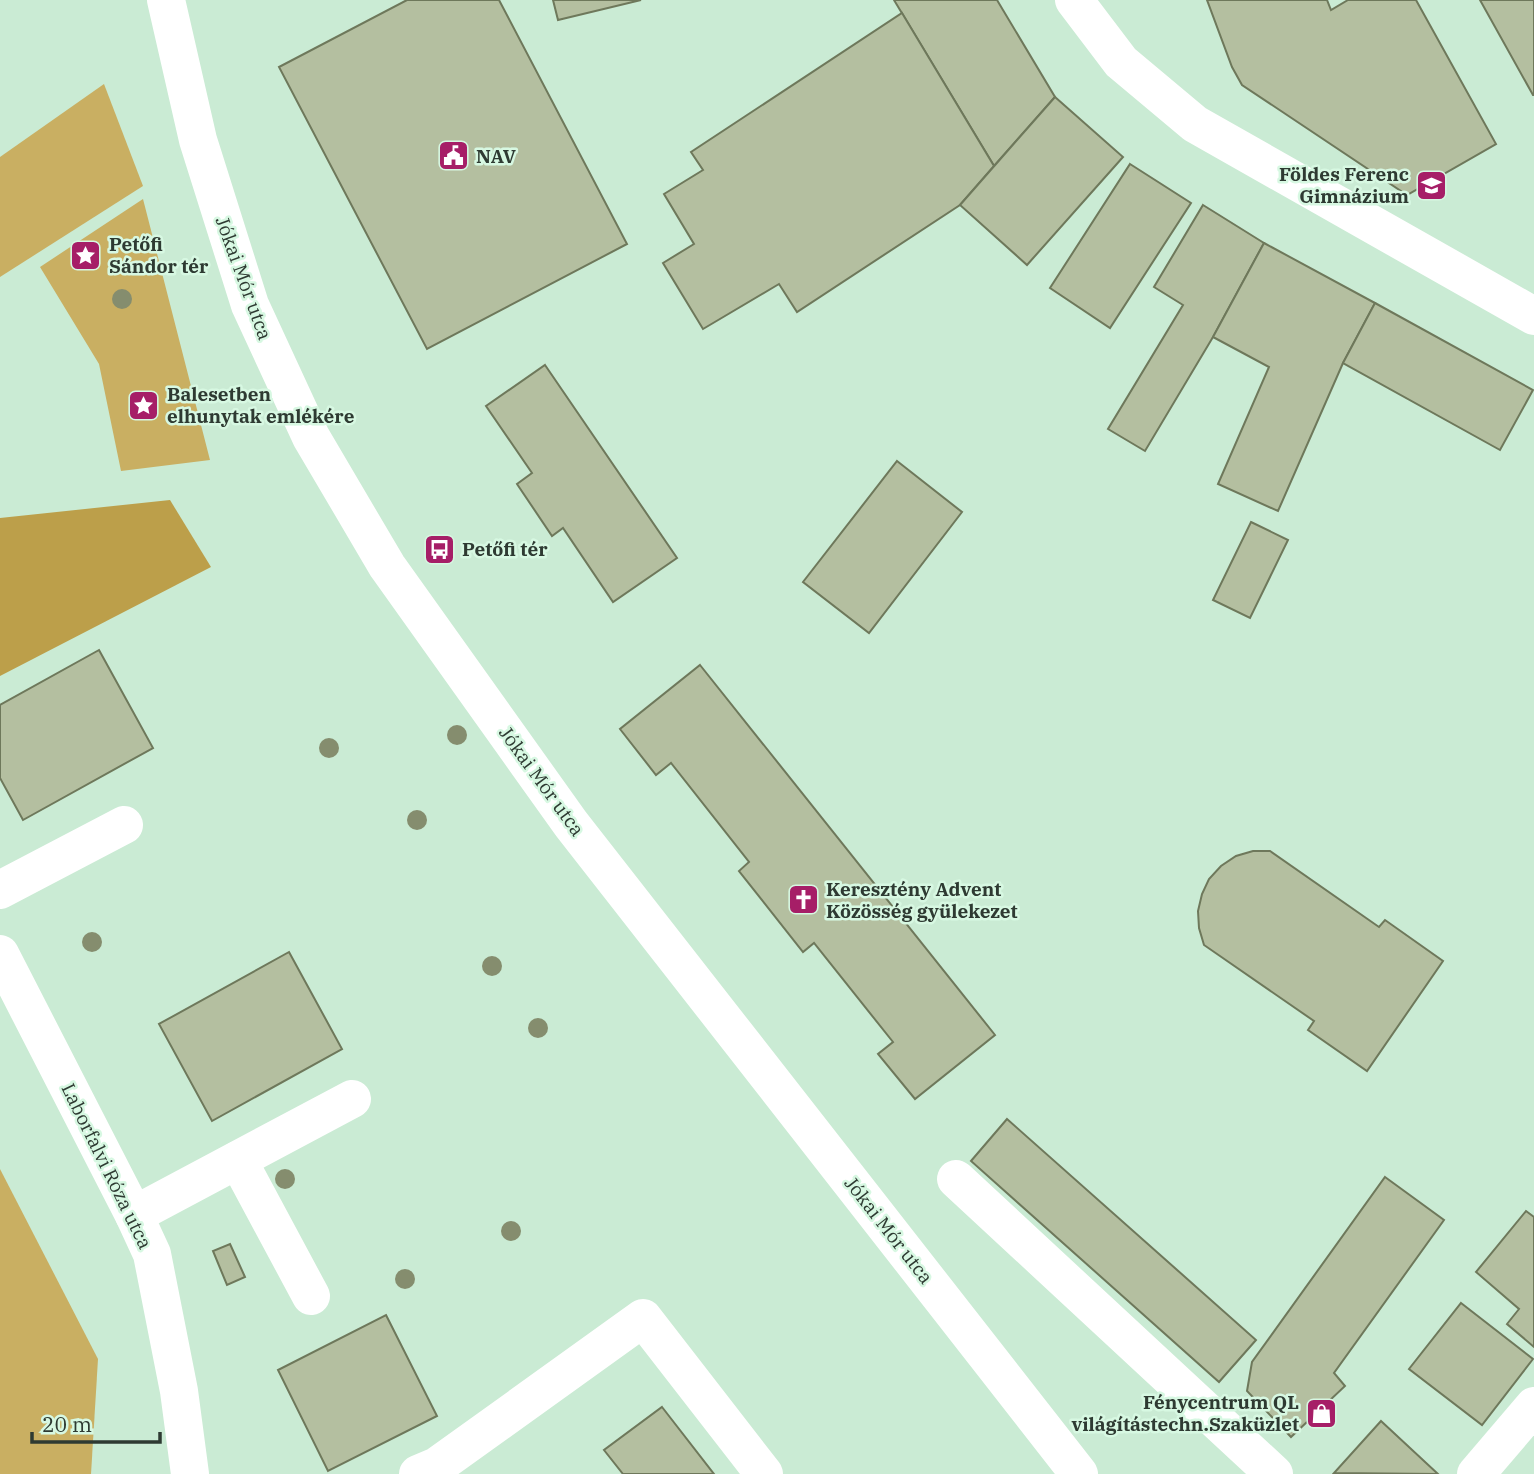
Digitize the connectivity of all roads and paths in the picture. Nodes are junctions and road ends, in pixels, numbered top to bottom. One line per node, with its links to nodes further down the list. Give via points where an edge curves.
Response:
1 (166, 0): 16 (street, Jókai Mór utca, via 198,140 250,305 311,438 387,566 571,824)
2 (1074, 0): 3 (street, via 1121,62 1195,124)
3 (1534, 316)
4 (124, 825): 5 (street)
5 (0, 890)
6 (0, 954): 10 (street, Laborfalvi Róza utca)
7 (352, 1098): 8 (street)
8 (238, 1160): 10 (street); 11 (street)
9 (956, 1179): 17 (street)
10 (134, 1215): 13 (street, Laborfalvi Róza utca, via 152,1254 180,1391)
11 (311, 1296)
12 (1534, 1406): 18 (street)
13 (190, 1474)
14 (418, 1474): 15 (street, via 437,1466 643,1318)
15 (764, 1474)
16 (1079, 1474)
17 (1274, 1474)
18 (1476, 1474)

